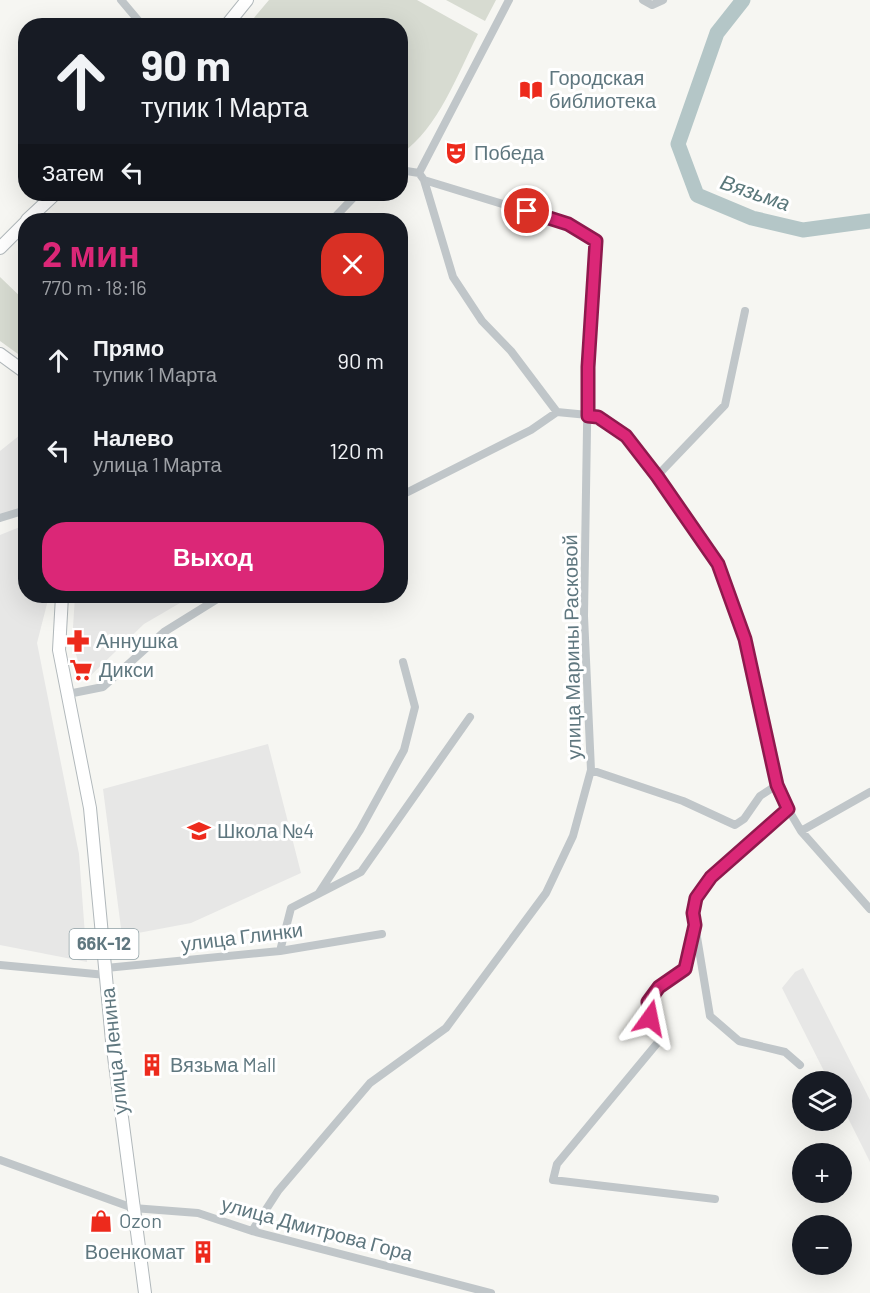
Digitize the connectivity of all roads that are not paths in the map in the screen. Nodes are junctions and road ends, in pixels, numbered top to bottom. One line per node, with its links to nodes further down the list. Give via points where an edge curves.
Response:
1 (121, 0): 6 (street)
2 (247, 0): 7 (main road)
3 (509, 0): 9 (street)
4 (643, 0): 5 (street, via 652,5)
5 (663, 0)
6 (136, 18)
7 (232, 18)
8 (408, 173): 9 (street)
9 (422, 177): 19 (street, via 453,277 482,321 511,351); 20 (street, улица Марины Расковой, via 568,224 596,241)
10 (47, 201): 12 (main road)
11 (350, 201): 13 (street)
12 (35, 213)
13 (339, 213)
14 (18, 229): 15 (main road)
15 (0, 248)
16 (745, 311): 21 (street, via 725,405)
17 (0, 354): 18 (main road)
18 (18, 367)
19 (557, 412): 20 (street); 22 (street)
20 (588, 416): 21 (street, via 598,417 626,436); 30 (street, улица Марины Расковой, via 584,616)
21 (657, 476): 31 (street, via 718,564 745,639)
22 (408, 492)
23 (18, 512): 24 (street)
24 (0, 518)
25 (62, 603): 28 (main road, улица Ленина / 66К-12, via 59,650)
26 (211, 603): 28 (street, via 164,632 103,687)
27 (403, 662): 35 (street, via 415,707 404,750 360,830)
28 (68, 694): 41 (main road, улица Ленина / 66К-12, via 90,808)
29 (470, 717): 35 (street, via 361,872)
30 (591, 770): 31 (street, via 683,801 735,825 760,796); 46 (street, улица Марины Расковой, via 573,836 539,902 446,1028 370,1083 278,1191)
31 (777, 785): 33 (street)
32 (870, 792): 34 (street)
33 (788, 809): 34 (street); 37 (street, via 711,877 696,898)
34 (801, 831): 36 (street)
35 (318, 894): 39 (street, via 291,908)
36 (870, 909)
37 (695, 925): 42 (street, via 710,1016 739,1041 785,1052); 44 (street, via 685,969 659,987 648,1002 650,1018 664,1035 557,1164 553,1180)
38 (382, 934): 39 (street, улица Глинки)
39 (280, 951): 41 (street, улица Глинки)
40 (0, 965): 41 (street, улица Глинки)
41 (106, 972): 45 (main road, улица Ленина / 66К-12)
42 (800, 1065)
43 (0, 1160): 45 (street, улица Дмитрова Гора)
44 (715, 1199)
45 (133, 1208): 46 (street, улица Дмитрова Гора, via 198,1213); 47 (main road, улица Ленина / 66К-12)
46 (252, 1231): 48 (street, улица Дмитрова Гора)
47 (145, 1293)
48 (491, 1293)

